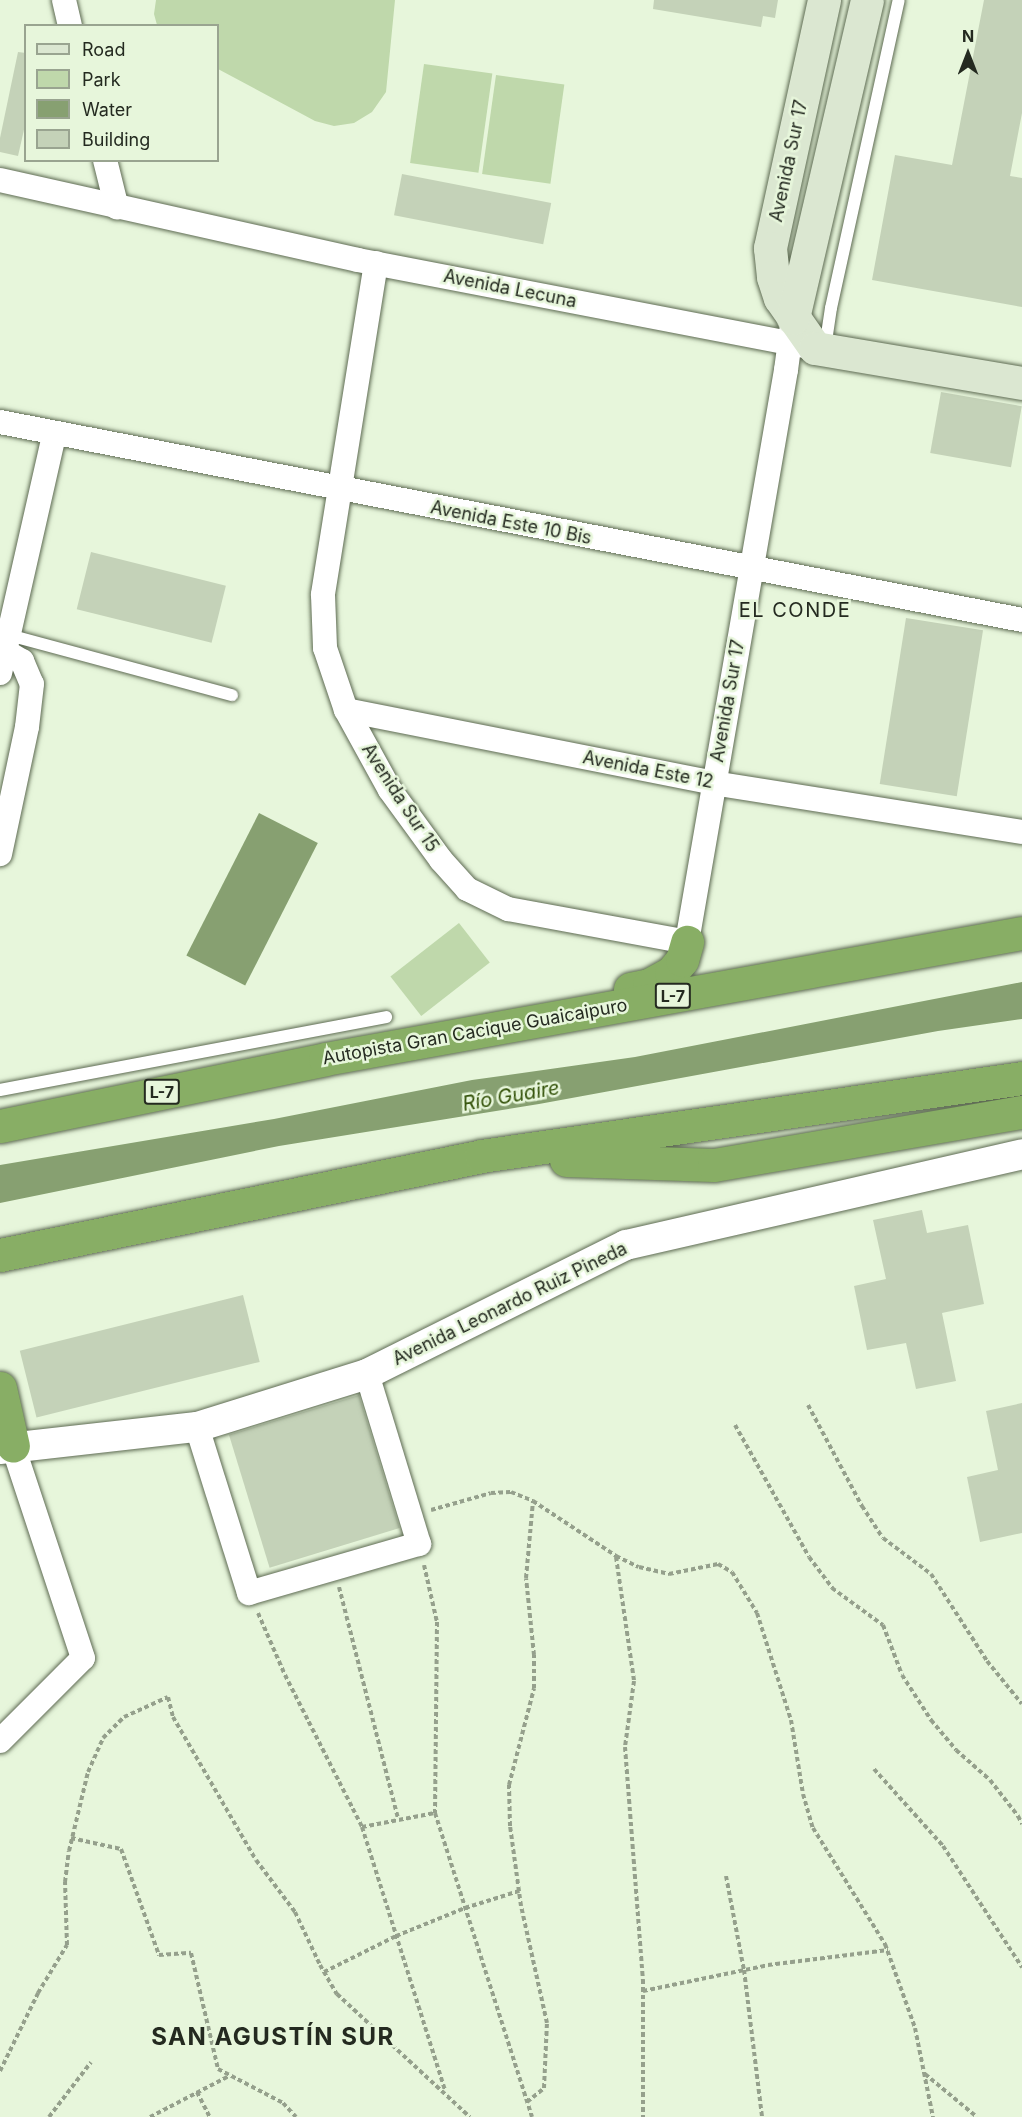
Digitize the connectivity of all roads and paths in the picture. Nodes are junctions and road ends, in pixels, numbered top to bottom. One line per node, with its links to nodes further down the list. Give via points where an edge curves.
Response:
1 (64, 0): 5 (street)
2 (824, 0): 9 (main road, Avenida Sur 17)
3 (867, 0): 11 (main road, Avenida Sur 17)
4 (899, 0): 12 (lane, via 831,308)
5 (70, 24)
6 (106, 162): 8 (street)
7 (0, 180): 8 (street, Avenida Lecuna)
8 (117, 208): 10 (street, Avenida Lecuna)
9 (770, 248): 11 (main road); 12 (main road, Avenida Sur 17, via 780,298)
10 (376, 263): 12 (street, Avenida Lecuna); 16 (street, Avenida Sur 15)
11 (801, 280): 12 (main road, Avenida Sur 17)
12 (806, 340): 13 (main road, Avenida Lecuna); 17 (street, Avenida Sur 17)
13 (1022, 383)
14 (0, 422): 15 (street, Avenida Este 10 Bis)
15 (54, 435): 16 (street, Avenida Este 10 Bis); 19 (street)
16 (340, 490): 17 (street, Avenida Este 10 Bis); 22 (street, Avenida Sur 15, via 323,595 325,648)
17 (751, 569): 18 (street, Avenida Este 10 Bis); 23 (street, Avenida Sur 17)
18 (1022, 620)
19 (5, 644): 20 (street); 21 (lane); 25 (street, via 22,661 32,684 27,727)
20 (0, 673)
21 (232, 695)
22 (346, 710): 23 (street, Avenida Este 12); 27 (street, Avenida Sur 15, via 390,790 467,889 508,909)
23 (713, 783): 24 (street, Avenida Este 12); 27 (street, Avenida Sur 17)
24 (1022, 832)
25 (0, 854)
26 (1022, 933): 29 (highway, Autopista Gran Cacique Guaicaipuro / L-7)
27 (687, 942): 29 (highway, via 682,960 671,973 649,985)
28 (386, 1017): 31 (lane)
29 (325, 1059): 33 (highway, Autopista Gran Cacique Guaicaipuro / L-7)
30 (1022, 1077): 35 (highway)
31 (0, 1090)
32 (1022, 1112): 35 (highway, via 714,1165)
33 (0, 1126)
34 (1022, 1154): 37 (street, Avenida Leonardo Ruiz Pineda, via 626,1245)
35 (481, 1156): 36 (highway)
36 (0, 1255)
37 (367, 1374): 41 (street, Avenida Leonardo Ruiz Pineda); 44 (street)
38 (0, 1388): 42 (highway)
39 (808, 1405): 49 (path, via 883,1538 931,1574 987,1661)
40 (735, 1425): 54 (path, via 809,1557 832,1588 883,1625 902,1675 931,1720 956,1750 990,1780)
41 (196, 1427): 42 (street, Avenida Leonardo Ruiz Pineda); 48 (street)
42 (7, 1448): 50 (street, via 83,1658)
43 (533, 1501): 44 (path, via 511,1492 490,1493); 46 (path); 58 (path, via 526,1578 534,1688 509,1785)
44 (410, 1516): 45 (street)
45 (419, 1544): 47 (street); 52 (path, via 437,1623)
46 (616, 1556): 61 (path, via 639,1567 669,1574 718,1564 732,1572 757,1613 792,1720 803,1794 813,1828); 65 (path, via 634,1681 625,1748)
47 (334, 1568): 48 (street); 53 (path)
48 (249, 1593): 55 (path)
49 (1022, 1704)
50 (0, 1741)
51 (874, 1769): 62 (path, via 944,1846)
52 (435, 1813): 53 (path); 59 (path)
53 (398, 1819): 55 (path)
54 (1022, 1824)
55 (362, 1827): 60 (path)
56 (71, 1838): 64 (path, via 88,1772 103,1738 124,1717 168,1697 173,1717 256,1860 295,1912); 67 (path, via 65,1882 67,1945 38,1993); 69 (path, via 121,1849 159,1955 191,1953 218,2069)
57 (726, 1876): 63 (path)
58 (519, 1891): 59 (path); 72 (path, via 547,2023 544,2088)
59 (465, 1908): 60 (path); 72 (path)
60 (396, 1936): 64 (path); 71 (path)
61 (888, 1950): 63 (path); 68 (path, via 915,2028)
62 (1022, 1967)
63 (744, 1970): 65 (path); 80 (path)
64 (324, 1972): 71 (path, via 338,1994)
65 (643, 1992): 79 (path)
66 (91, 2062): 73 (path)
67 (0, 2071)
68 (924, 2074): 81 (path); 82 (path)
69 (230, 2075): 70 (path); 76 (path, via 283,2103)
70 (197, 2092): 74 (path); 75 (path)
71 (446, 2093): 77 (path)
72 (527, 2102): 78 (path)
73 (48, 2117)
74 (150, 2117)
75 (210, 2117)
76 (296, 2117)
77 (470, 2117)
78 (532, 2117)
79 (643, 2117)
80 (762, 2117)
81 (933, 2117)
82 (977, 2117)

